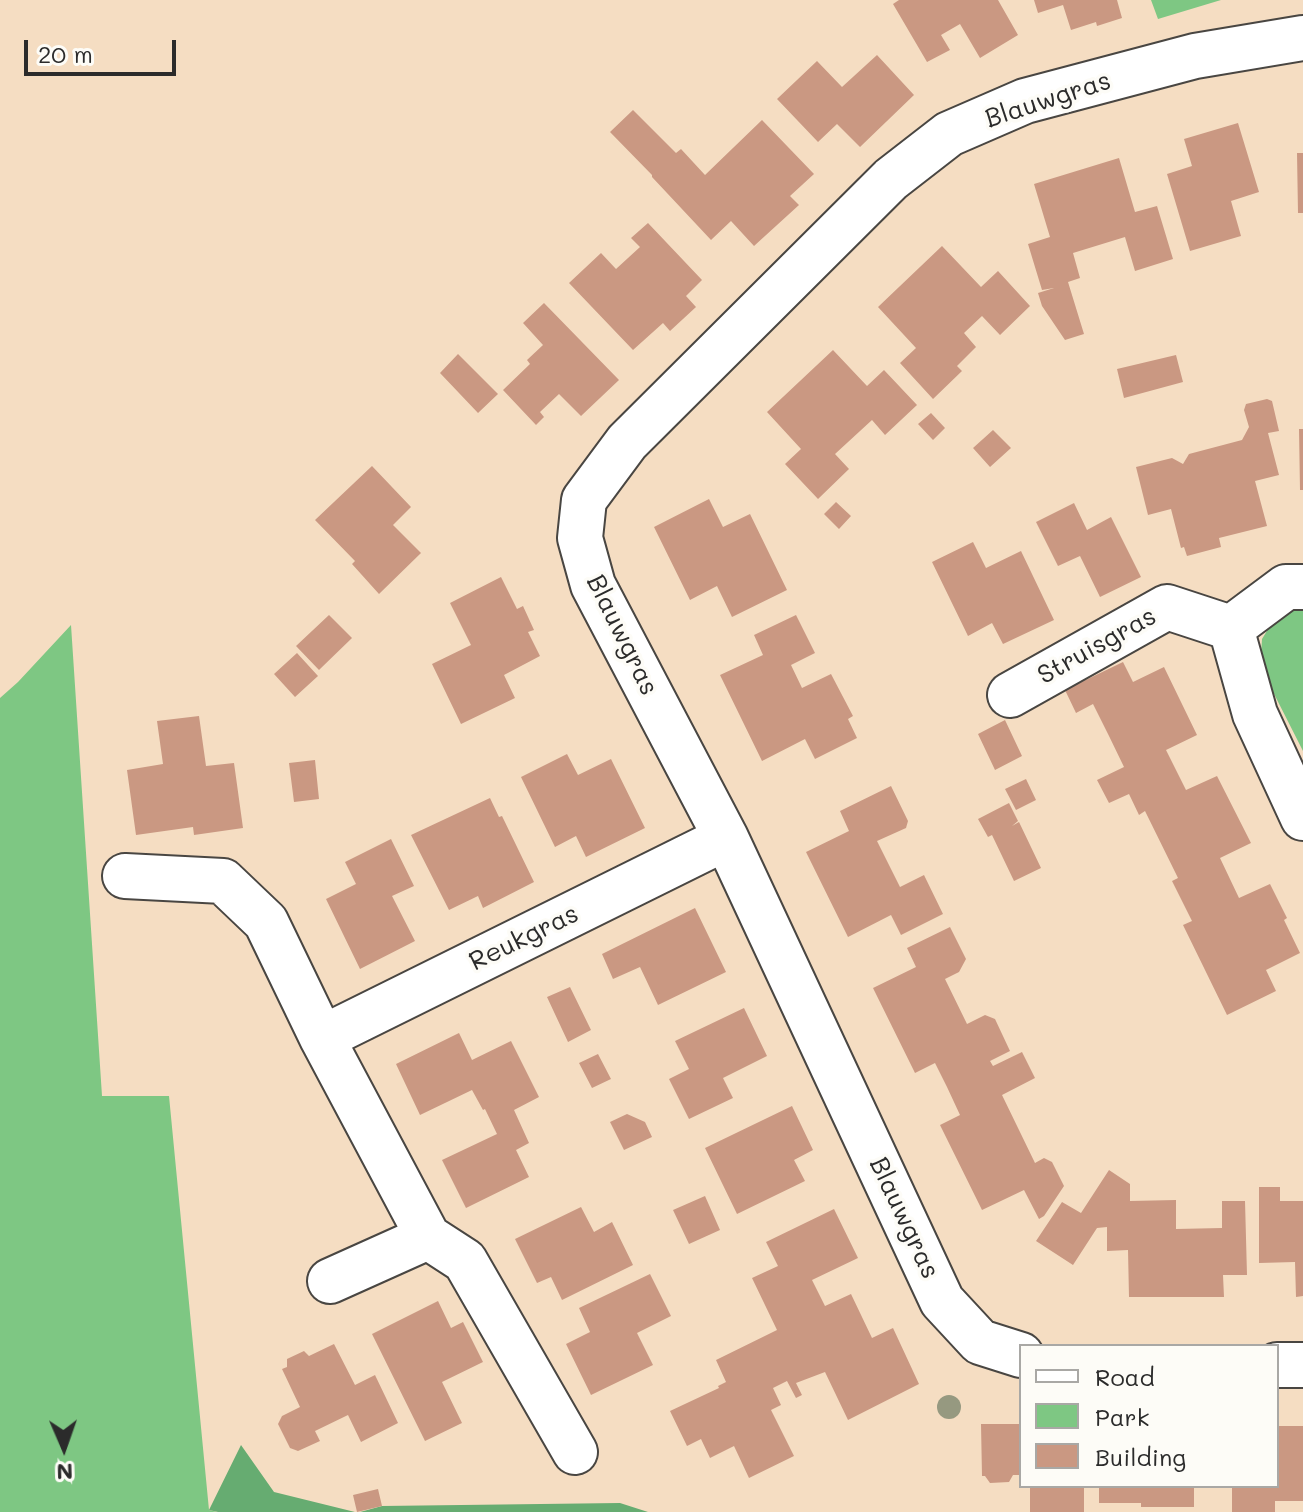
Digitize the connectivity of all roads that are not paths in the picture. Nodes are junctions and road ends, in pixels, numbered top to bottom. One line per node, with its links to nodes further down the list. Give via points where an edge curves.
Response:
1 (1303, 38): 6 (street, Blauwgras, via 1195,56 1025,101 949,134 891,179 627,442 584,500 580,538 593,585)
2 (1303, 587): 3 (street, via 1286,587)
3 (1231, 628): 4 (street, Struisgras, via 1167,607); 5 (street, via 1255,714)
4 (1010, 695)
5 (1303, 818)
6 (726, 838): 8 (street, Reukgras); 11 (street, Blauwgras, via 942,1301 980,1342)
7 (125, 876): 8 (street, via 223,881 266,922)
8 (322, 1038): 9 (street)
9 (428, 1237): 10 (street); 14 (street, via 465,1261)
10 (330, 1281)
11 (1019, 1354)
12 (1279, 1365): 13 (street)
13 (1303, 1365)
14 (575, 1452)

